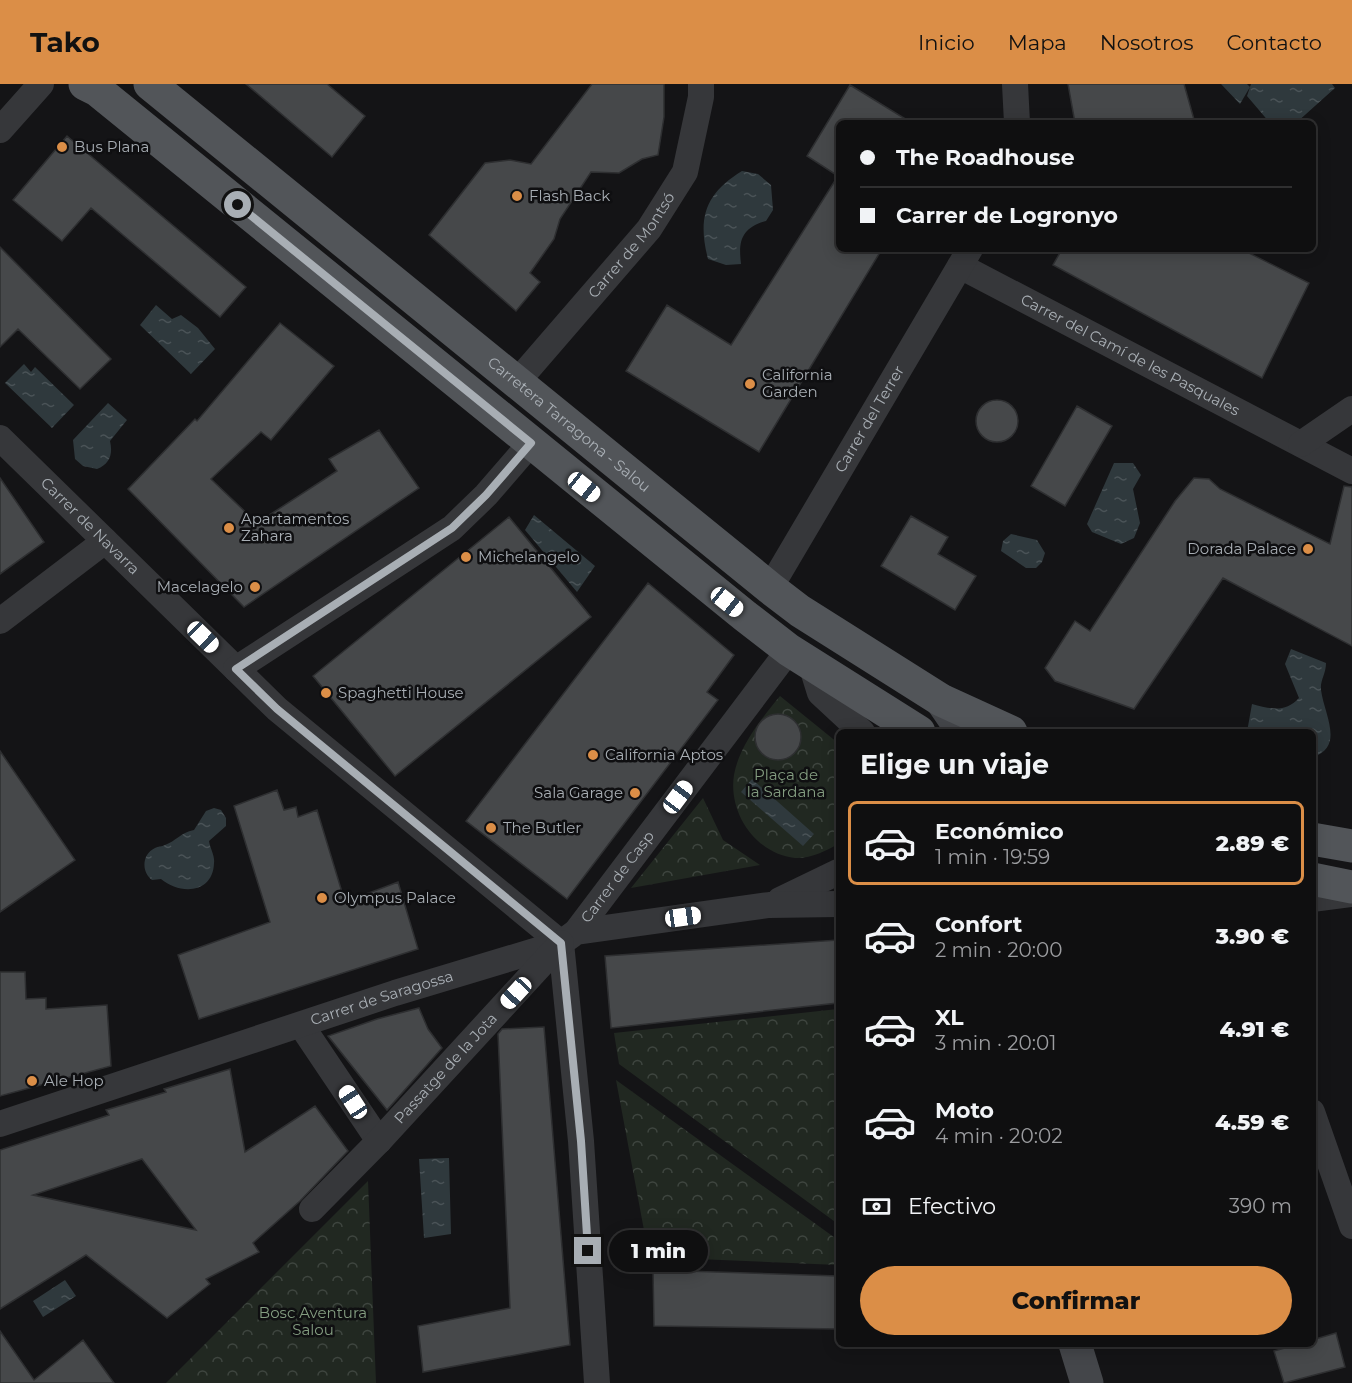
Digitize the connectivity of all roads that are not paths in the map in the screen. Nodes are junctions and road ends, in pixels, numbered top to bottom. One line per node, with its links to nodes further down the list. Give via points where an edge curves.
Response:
1 (41, 84): 7 (street)
2 (85, 84): 12 (main road)
3 (150, 84): 9 (main road, Carretera Tarragona - Salou)
4 (701, 84): 9 (street, Carrer de Montsó, via 685,172 649,229)
5 (1015, 84): 6 (street)
6 (1017, 120)
7 (0, 130)
8 (965, 258): 13 (street, Carrer del Camí de les Pasquales); 16 (street, Carrer del Terrer)
9 (516, 383): 16 (main road, Carretera Tarragona - Salou)
10 (1352, 409): 13 (street)
11 (0, 438): 15 (street, Carrer de Navarra)
12 (531, 443): 18 (main road); 19 (street, via 452,528)
13 (1300, 444): 14 (street, Carrer del Camí de les Pasquales)
14 (1352, 471)
15 (105, 541): 17 (street); 19 (street, Carrer de Navarra)
16 (770, 588): 20 (main road, Carretera Tarragona - Salou)
17 (0, 621)
18 (800, 657): 21 (street, via 820,693); 22 (main road); 34 (street, Carrer de Casp)
19 (236, 669): 34 (street, Carrer de Navarra, via 277,709)
20 (941, 700): 23 (street); 24 (main road, Carretera Tarragona - Salou)
21 (859, 729)
22 (913, 729)
23 (961, 729)
24 (1004, 729)
25 (1316, 840): 26 (main road)
26 (1352, 846)
27 (836, 873): 33 (street, Carrer de Saragossa)
28 (1316, 880): 29 (main road)
29 (1352, 886)
30 (1352, 894): 31 (street)
31 (1316, 898)
32 (836, 904): 33 (street, Carrer de Saragossa)
33 (768, 905): 34 (street, Carrer de Saragossa)
34 (569, 937): 35 (street, Carrer de Saragossa); 38 (street, Passatge de la Jota); 42 (street)
35 (301, 1025): 37 (street, Carrer de Saragossa); 38 (street)
36 (1316, 1123): 40 (street)
37 (0, 1124)
38 (379, 1141): 39 (street, Passatge de la Jota)
39 (312, 1209)
40 (1352, 1226)
41 (1076, 1347): 43 (street)
42 (597, 1383)
43 (1087, 1383)

